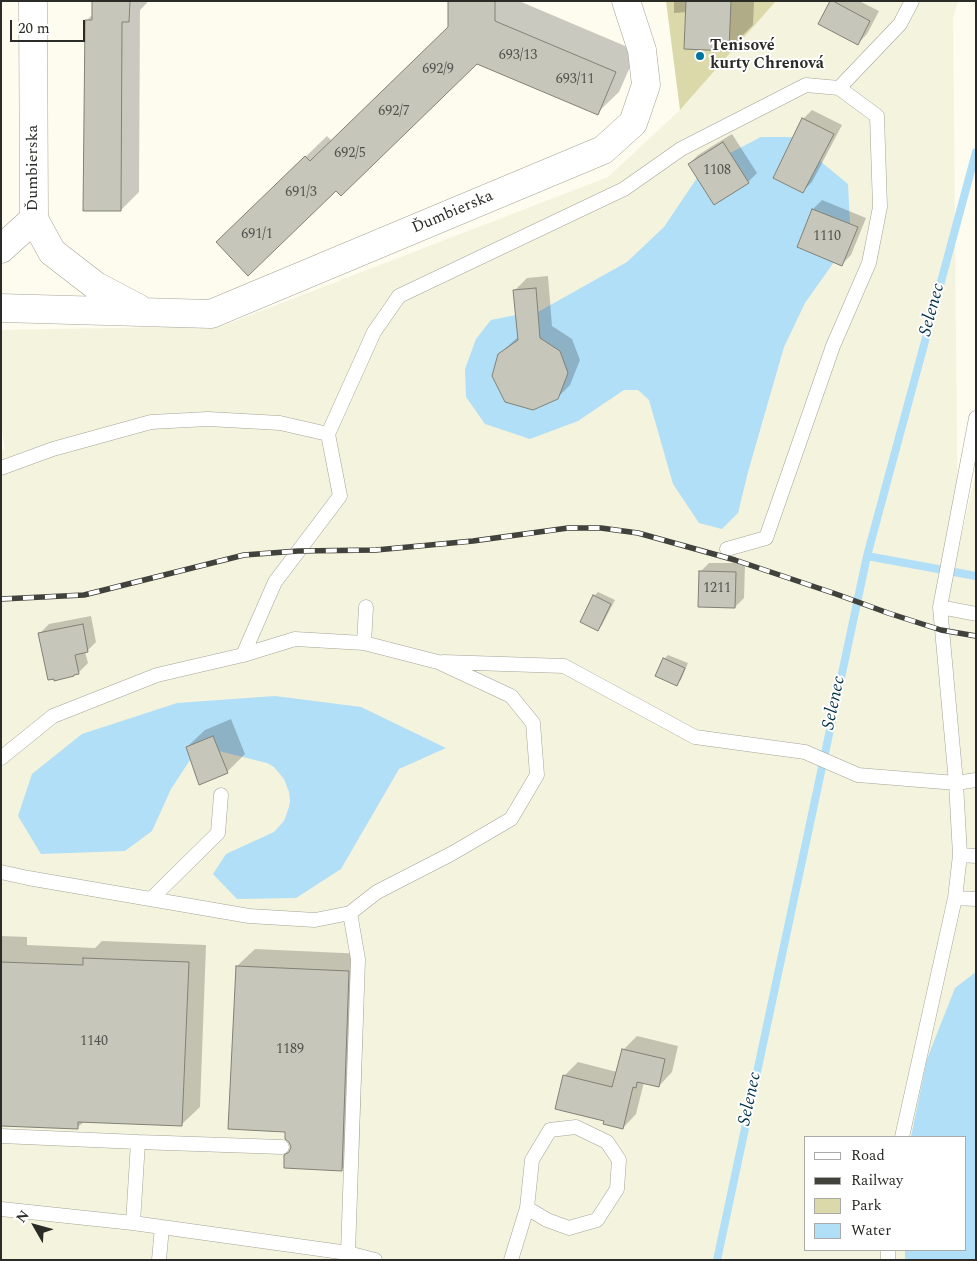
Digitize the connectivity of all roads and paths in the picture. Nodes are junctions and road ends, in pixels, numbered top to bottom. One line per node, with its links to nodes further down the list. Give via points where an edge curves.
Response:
1 (33, 1): 5 (street, Ďumbierska)
2 (626, 1): 8 (street, Ďumbierska, via 642,50 646,85 633,123 603,150 211,314)
3 (912, 1): 4 (lane, via 900,24)
4 (839, 88): 10 (lane, via 806,85 681,149 624,189 399,296 374,332); 12 (lane, via 877,116 880,207 869,263 832,346 766,538)
5 (34, 219): 6 (street); 8 (street, Ďumbierska, via 52,252 96,286)
6 (1, 249)
7 (1, 308): 8 (street, Ďumbierska)
8 (143, 311)
9 (976, 418): 14 (lane)
10 (328, 434): 11 (lane, via 280,422 208,419 151,422); 17 (lane, via 340,496 275,582)
11 (1, 468)
12 (727, 549)
13 (366, 607): 16 (lane)
14 (940, 607): 15 (lane); 21 (lane)
15 (976, 614)
16 (364, 643): 17 (lane, via 295,639); 18 (lane)
17 (242, 655): 19 (lane, via 157,675 53,716)
18 (438, 662): 21 (lane, via 564,666 695,737 805,752 858,775); 29 (lane, via 510,696 534,723 537,775 511,818 451,854 377,892)
19 (1, 758)
20 (976, 780): 21 (lane)
21 (956, 783): 23 (lane)
22 (221, 795): 27 (lane, via 218,833)
23 (960, 855): 24 (lane); 26 (lane)
24 (976, 856)
25 (1, 872): 27 (lane)
26 (955, 898): 28 (lane); 31 (lane)
27 (151, 899): 29 (lane, via 249,916 315,920)
28 (976, 900)
29 (350, 913): 38 (lane, via 358,959)
30 (1, 1136): 32 (lane)
31 (902, 1136)
32 (138, 1142): 33 (lane); 36 (lane)
33 (282, 1146)
34 (527, 1208): 34 (lane, via 532,1160 550,1130 576,1127 607,1142 619,1160 617,1189 598,1220 569,1228); 41 (lane)
35 (1, 1209): 36 (lane)
36 (132, 1223): 37 (lane)
37 (162, 1227): 38 (lane); 39 (lane)
38 (349, 1256): 40 (lane)
39 (159, 1260)
40 (375, 1260)
41 (511, 1260)

